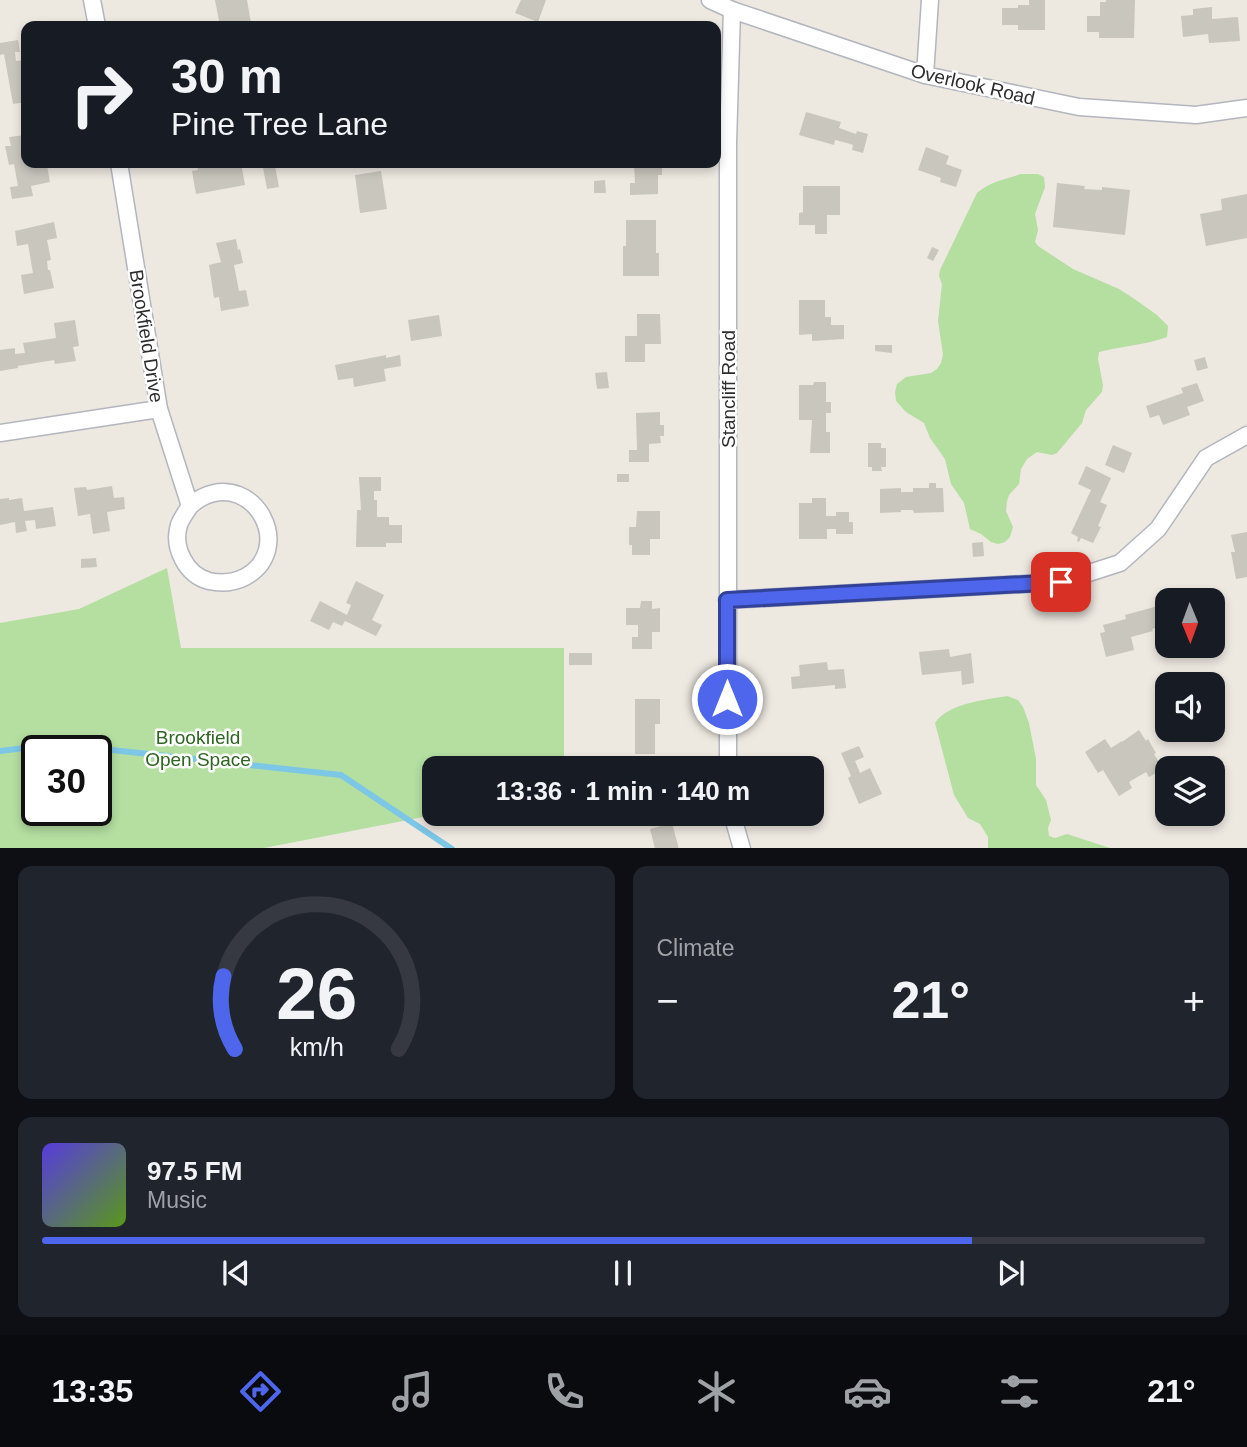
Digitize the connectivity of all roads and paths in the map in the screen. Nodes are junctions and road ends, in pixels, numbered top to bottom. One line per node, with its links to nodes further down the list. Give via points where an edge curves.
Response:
1 (92, 0): 5 (street)
2 (710, 0): 4 (street, Overlook Road)
3 (930, 0): 6 (street)
4 (732, 10): 6 (street, Overlook Road); 13 (street, Stancliff Road)
5 (96, 21)
6 (925, 75): 7 (street, Overlook Road, via 1079,107 1196,115)
7 (1247, 108)
8 (120, 168): 9 (street, Brookfield Drive)
9 (159, 409): 10 (street); 12 (street, Brookfield Drive)
10 (0, 433)
11 (1247, 435): 13 (street, via 1206,458 1158,529 1120,563 1061,582)
12 (190, 506): 12 (street, via 218,492 234,493 259,509 267,523 269,544 254,572 235,582 219,583 204,580 189,569 177,540)
13 (727, 600): 14 (street, Stancliff Road)
14 (728, 756)
15 (735, 826): 16 (street)
16 (742, 848)

